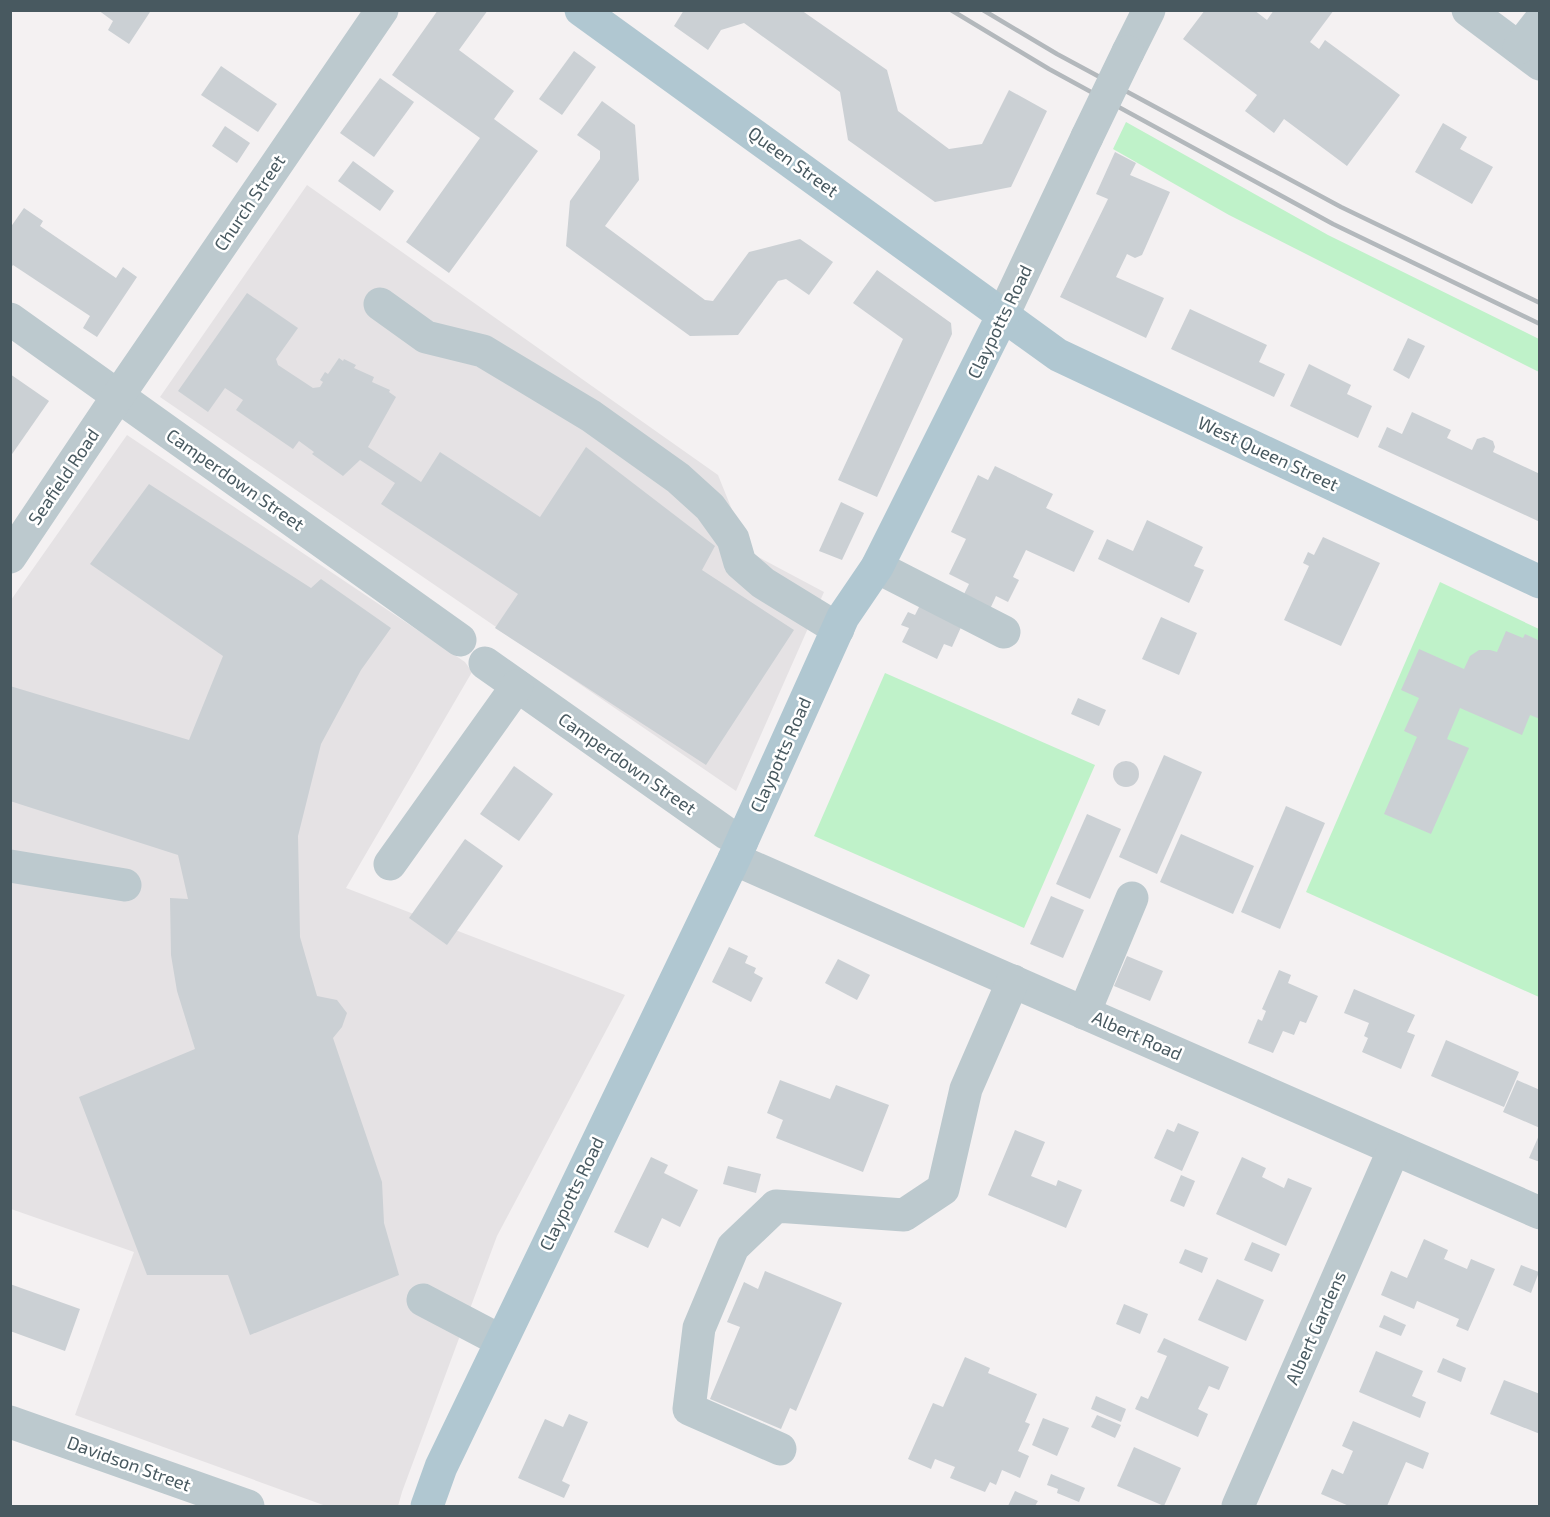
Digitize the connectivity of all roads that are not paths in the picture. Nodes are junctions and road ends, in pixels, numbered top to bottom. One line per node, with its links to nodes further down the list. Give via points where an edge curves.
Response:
1 (382, 10): 10 (street, Church Street)
2 (582, 10): 8 (main road, Queen Street)
3 (1149, 10): 8 (street, Claypotts Road, bridge)
4 (1468, 10): 6 (street)
5 (1539, 21): 6 (street)
6 (1529, 56)
7 (380, 304): 14 (street, via 426,337 483,351 591,416 659,464 710,507 733,539 740,563 763,583)
8 (1003, 315): 12 (main road, Claypotts Road); 13 (main road, West Queen Street, via 1058,355)
9 (10, 319): 10 (street, Camperdown Street)
10 (117, 396): 11 (street, Seafield Road); 16 (street, Camperdown Street)
11 (10, 557)
12 (877, 567): 14 (main road, Claypotts Road); 15 (street)
13 (1539, 582)
14 (838, 629): 19 (main road, Claypotts Road)
15 (1004, 632)
16 (460, 640)
17 (485, 663): 18 (street, Camperdown Street)
18 (517, 686): 19 (street, Camperdown Street, via 716,826); 20 (street)
19 (738, 850): 24 (street, Albert Road); 29 (main road, Claypotts Road)
20 (390, 864)
21 (10, 866): 22 (street)
22 (125, 885)
23 (1132, 898): 25 (street)
24 (1012, 981): 25 (street, Albert Road); 31 (street, via 966,1089 943,1189 904,1215 776,1206 732,1247 699,1328 689,1409)
25 (1084, 1013): 26 (street, Albert Road)
26 (1394, 1149): 27 (street, Albert Road); 34 (street, Albert Gardens)
27 (1539, 1213)
28 (423, 1300): 29 (street)
29 (501, 1341): 33 (main road, Claypotts Road, via 441,1467)
30 (10, 1422): 32 (street, Davidson Street)
31 (780, 1449)
32 (248, 1506)
33 (427, 1506)
34 (1239, 1506)

